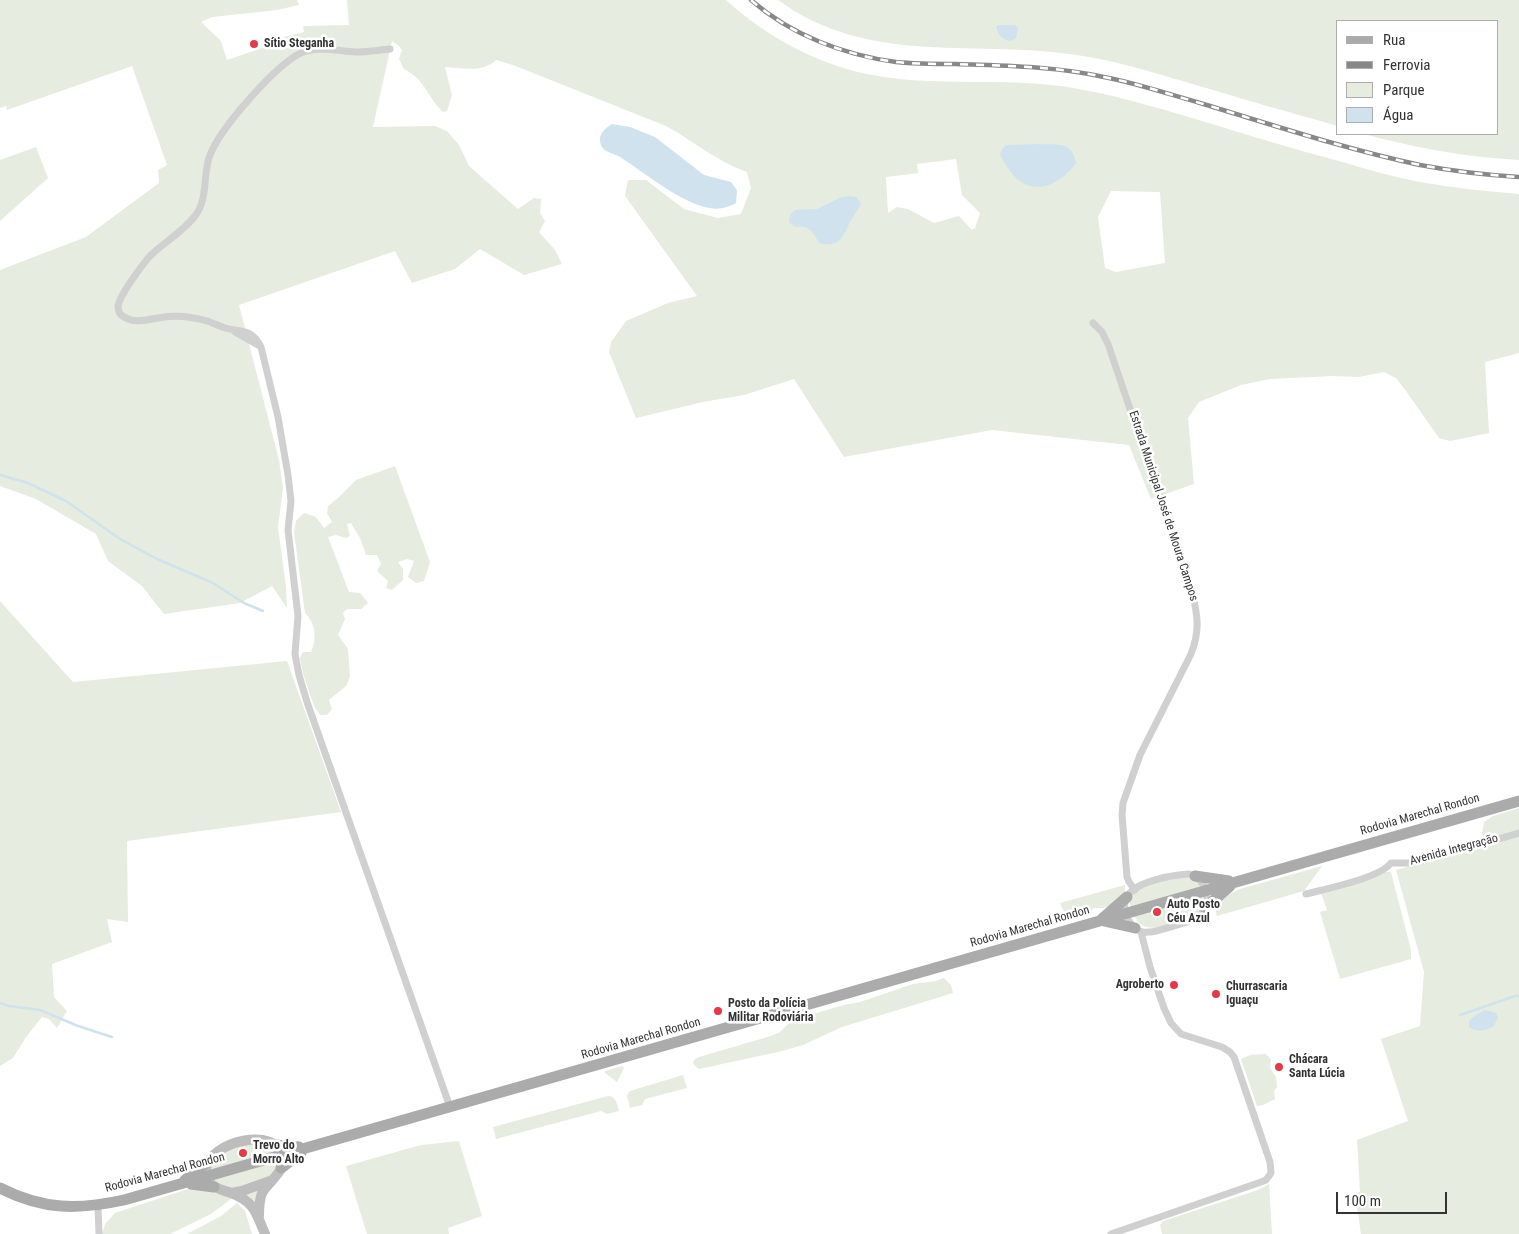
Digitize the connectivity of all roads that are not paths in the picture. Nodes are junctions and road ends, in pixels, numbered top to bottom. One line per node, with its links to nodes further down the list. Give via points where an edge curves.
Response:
1 (390, 49): 14 (street, via 359,52 314,49 285,63 255,92 217,140 208,162 198,211 189,223 149,257 130,283 118,308 120,314 131,321 186,316 244,331 256,338 261,347 278,417 291,501 288,530 297,606 297,666)
2 (1093, 323): 8 (street, Estrada Municipal José de Moura Campos, via 1108,344 1192,592 1198,622 1191,654 1140,755 1123,803 1127,877)
3 (1519, 801): 6 (main road, Rodovia Marechal Rondon)
4 (1519, 833): 9 (street, Avenida Integração, via 1414,863 1391,863 1376,874)
5 (1195, 876): 6 (main road); 7 (street); 8 (street, via 1175,875 1146,883)
6 (1238, 882): 7 (main road, Rodovia Marechal Rondon); 10 (main road)
7 (1206, 891): 10 (street); 11 (main road, Rodovia Marechal Rondon)
8 (1131, 893): 11 (street); 12 (main road)
9 (1306, 894)
10 (1205, 908): 13 (street, via 1192,921 1155,931)
11 (1126, 914): 12 (main road, Rodovia Marechal Rondon); 13 (street)
12 (1100, 921): 13 (main road); 14 (main road, Rodovia Marechal Rondon)
13 (1138, 930): 30 (street, via 1171,1023 1181,1034 1222,1047 1234,1058 1271,1173 1261,1182)
14 (450, 1107): 16 (main road, Rodovia Marechal Rondon)
15 (275, 1145): 16 (main road); 17 (main road); 18 (main road, via 262,1140 244,1141 219,1150)
16 (309, 1147): 17 (main road, Rodovia Marechal Rondon); 19 (main road)
17 (282, 1155): 19 (main road); 20 (main road, Rodovia Marechal Rondon)
18 (207, 1162): 20 (main road); 22 (main road)
19 (281, 1168): 21 (main road)
20 (207, 1177): 22 (main road, Rodovia Marechal Rondon); 23 (main road)
21 (271, 1181): 25 (main road); 27 (main road, via 261,1196)
22 (180, 1184): 23 (main road); 26 (main road, Rodovia Marechal Rondon)
23 (214, 1187): 25 (main road)
24 (0, 1188): 26 (main road, Rodovia Marechal Rondon, via 53,1205)
25 (231, 1193): 27 (main road, via 248,1202)
26 (98, 1205): 28 (street)
27 (259, 1216): 29 (main road)
28 (99, 1234)
29 (266, 1234)
30 (1111, 1234)

